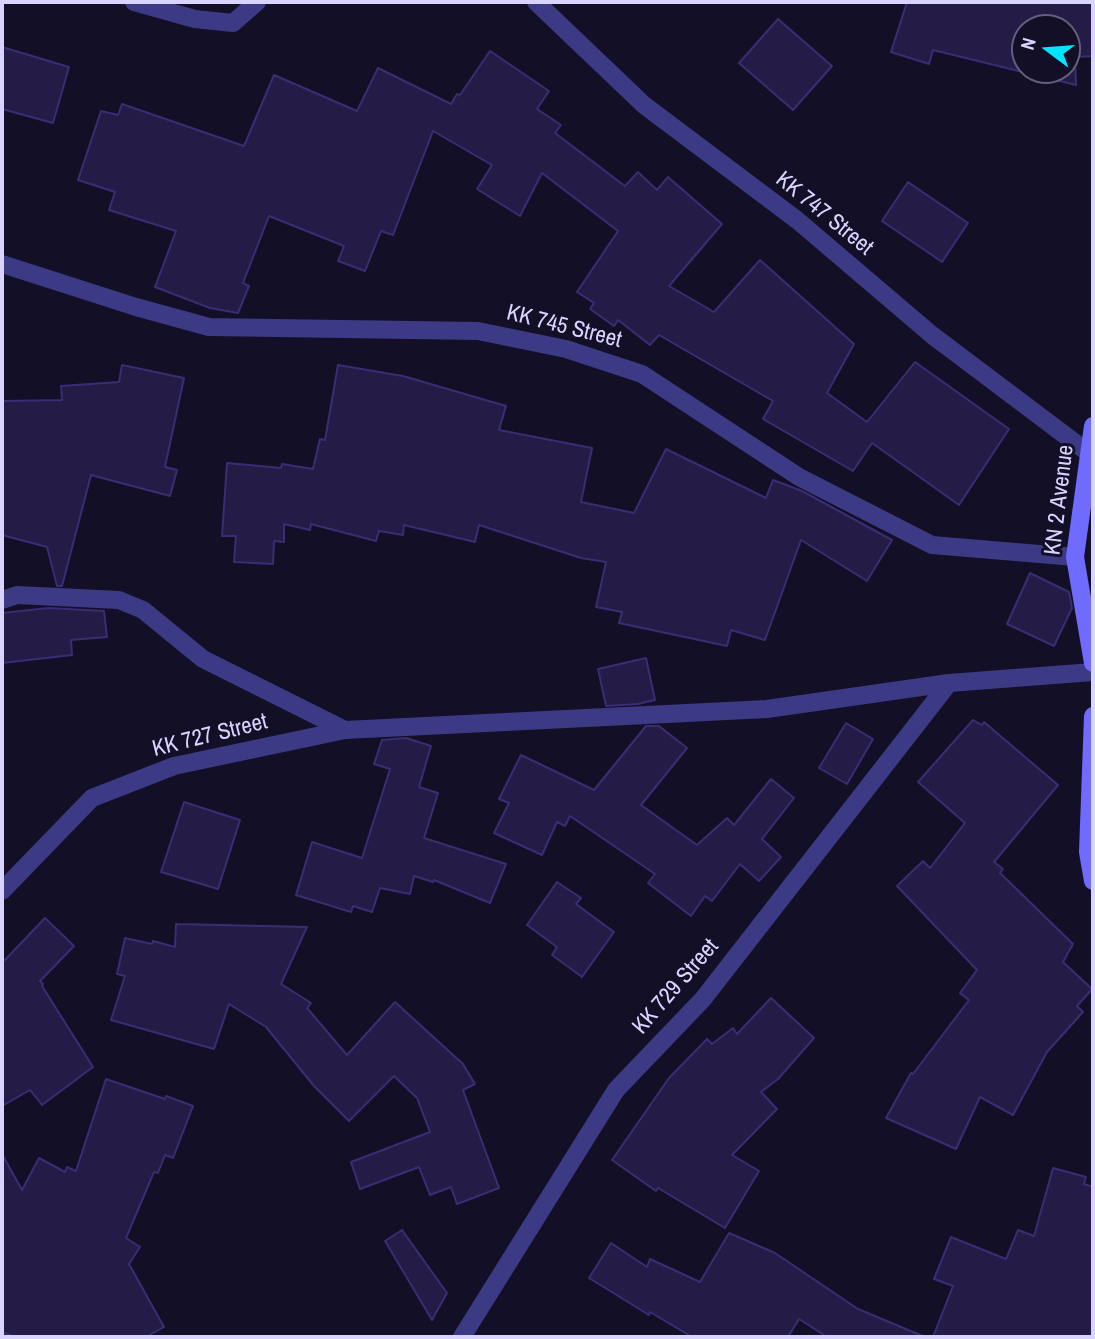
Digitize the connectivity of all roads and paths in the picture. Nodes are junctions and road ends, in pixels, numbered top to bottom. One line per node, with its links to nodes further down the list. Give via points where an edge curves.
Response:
1 (134, 2): 2 (street, via 195,19 233,23)
2 (257, 2)
3 (536, 2): 6 (street, KK 747 Street, via 644,105 797,220 932,335)
4 (2, 264): 7 (street, KK 745 Street, via 209,327 478,331 566,349 642,374 799,477 932,545)
5 (1093, 426): 6 (street, KN 2 Avenue)
6 (1090, 454): 7 (street, KN 2 Avenue)
7 (1074, 557): 9 (street, KN 2 Avenue)
8 (2, 600): 13 (street, via 28,595 119,600 144,610 203,659)
9 (1093, 663)
10 (1093, 672): 11 (street, KK 727 Street)
11 (949, 684): 13 (street, KK 727 Street, via 766,709); 16 (street, KK 729 Street, via 703,999 616,1090)
12 (1093, 716): 14 (street, via 1088,852)
13 (345, 730): 15 (street, KK 727 Street, via 174,766 92,798)
14 (1093, 881)
15 (2, 891)
16 (462, 1337)

